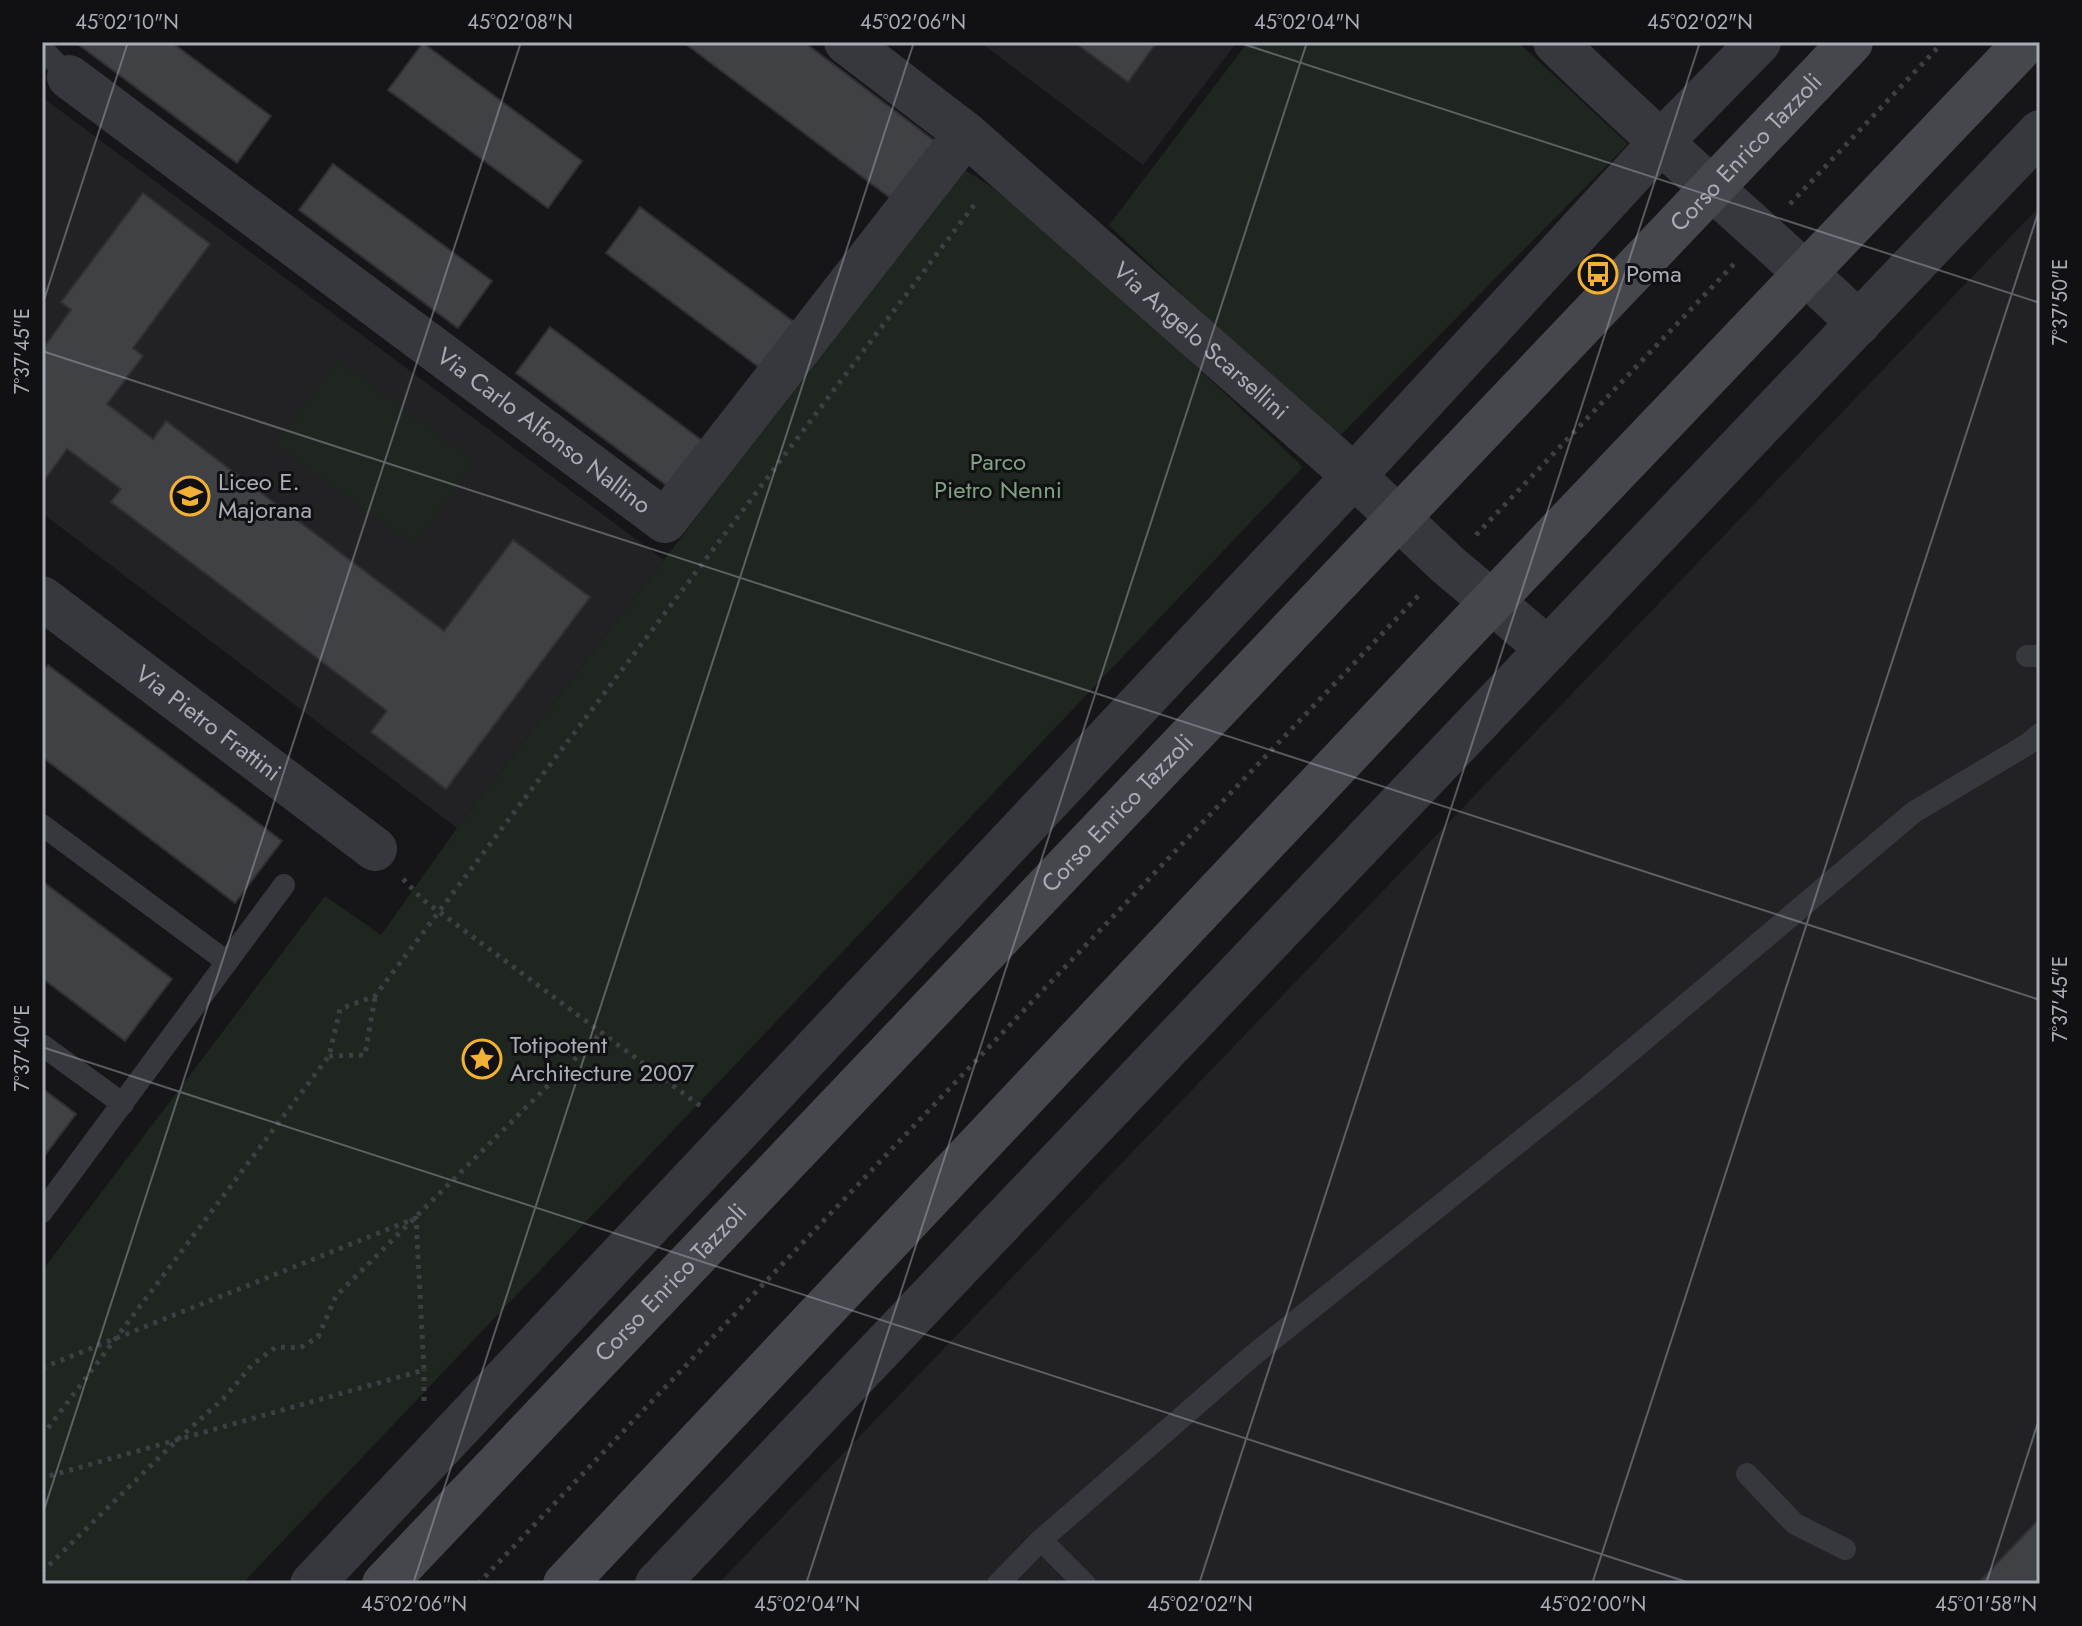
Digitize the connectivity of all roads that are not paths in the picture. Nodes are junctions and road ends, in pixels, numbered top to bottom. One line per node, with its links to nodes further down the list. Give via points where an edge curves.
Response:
1 (846, 42): 8 (street, Via Angelo Scarsellini)
2 (1555, 42): 9 (street)
3 (1759, 42): 9 (street)
4 (1851, 42): 10 (street, Corso Enrico Tazzoli)
5 (2026, 42): 11 (street)
6 (56, 62): 8 (street, Via Carlo Alfonso Nallino, via 665,521)
7 (2040, 132): 12 (street)
8 (966, 134): 13 (street, Via Angelo Scarsellini)
9 (1661, 142): 10 (street); 13 (street)
10 (1713, 187): 11 (street); 14 (street, Corso Enrico Tazzoli)
11 (1806, 274): 12 (street); 16 (street)
12 (1859, 323): 17 (street)
13 (1354, 476): 14 (street, Via Angelo Scarsellini); 29 (street)
14 (1396, 518): 16 (street, Via Angelo Scarsellini); 30 (street, Corso Enrico Tazzoli)
15 (42, 598): 20 (street, Via Pietro Frattini)
16 (1492, 602): 17 (street, Via Angelo Scarsellini); 31 (street)
17 (1548, 649): 32 (street)
18 (2040, 734): 27 (lane, via 1914,812 1594,1082 1251,1357)
19 (42, 825): 22 (lane)
20 (375, 849)
21 (284, 885): 22 (lane)
22 (227, 962): 24 (lane)
23 (42, 1045): 24 (lane)
24 (123, 1104): 25 (lane)
25 (42, 1212)
26 (1747, 1474): 28 (lane, via 1795,1524)
27 (1041, 1540): 33 (lane); 34 (lane)
28 (1845, 1549)
29 (312, 1584)
30 (384, 1584)
31 (565, 1584)
32 (657, 1584)
33 (998, 1584)
34 (1085, 1584)

